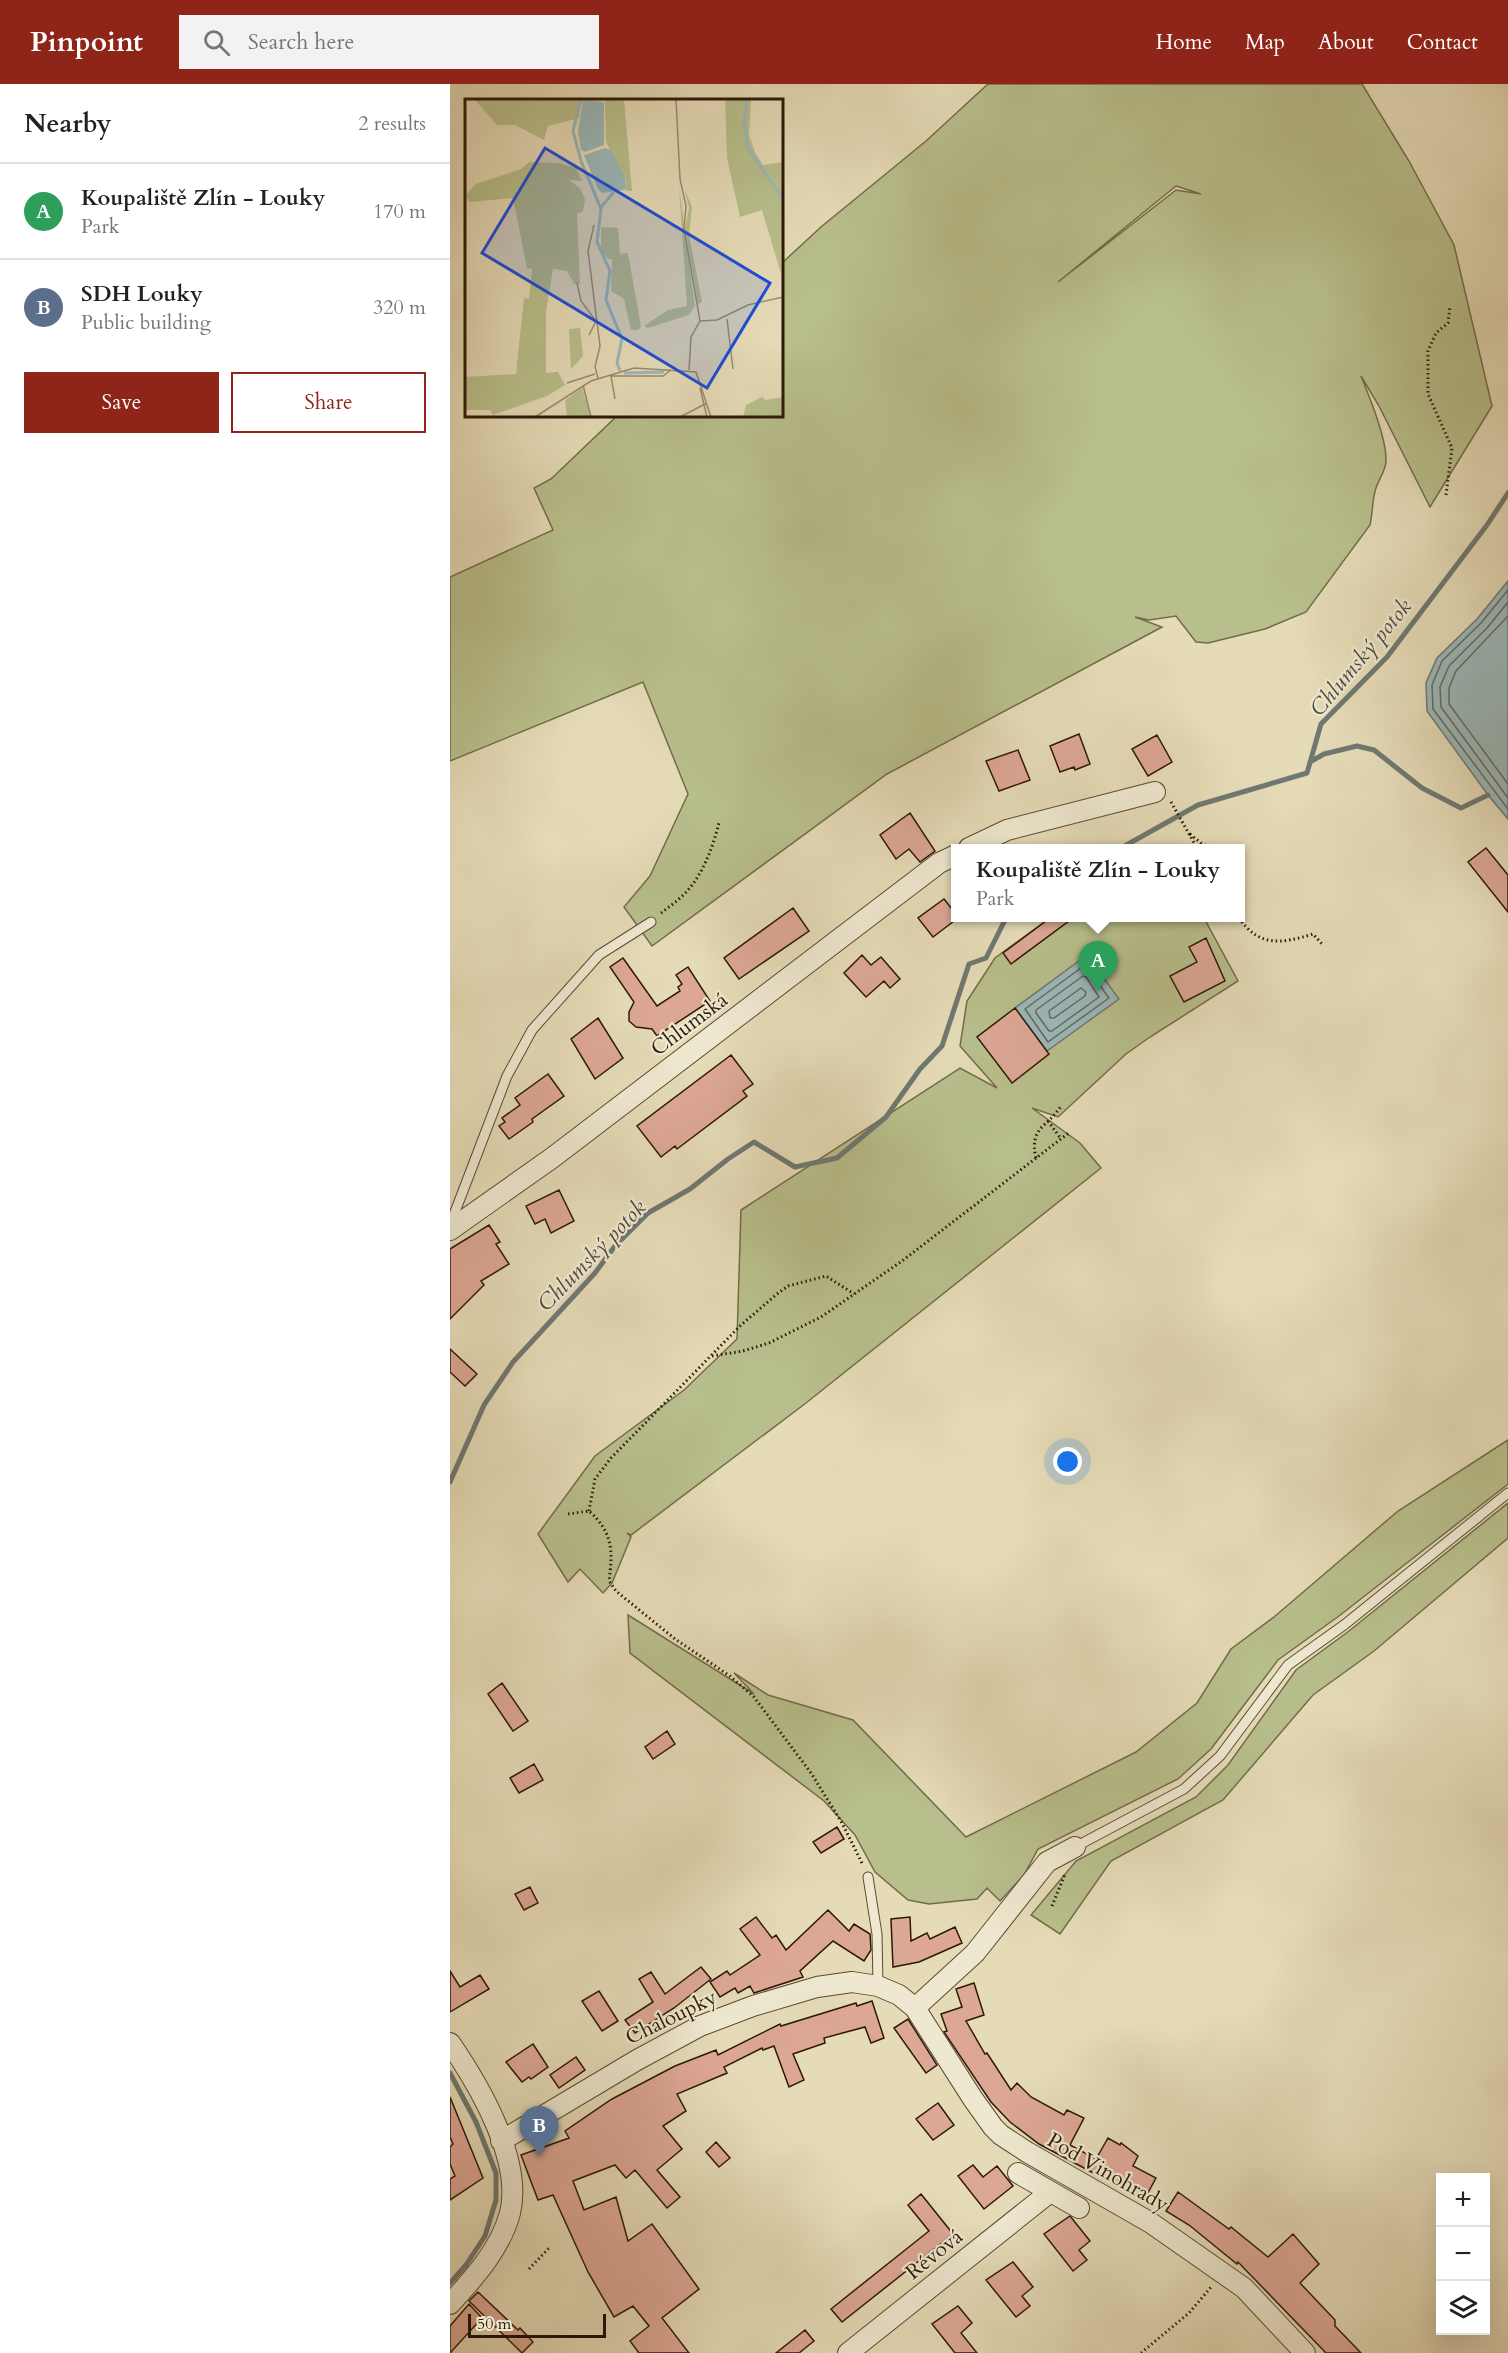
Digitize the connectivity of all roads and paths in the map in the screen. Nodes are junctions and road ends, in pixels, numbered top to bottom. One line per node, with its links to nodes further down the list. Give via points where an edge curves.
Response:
1 (1450, 306): 2 (path, via 1448,322 1436,333 1428,351 1428,394 1452,448)
2 (1446, 495)
3 (1155, 792): 7 (street, via 1007,830)
4 (1175, 810): 6 (path)
5 (719, 823): 11 (path, via 711,852 696,877 682,897)
6 (1189, 832): 8 (path); 9 (path)
7 (979, 844)
8 (1195, 844)
9 (1202, 844)
10 (951, 857): 19 (street, Chlumská, via 552,1158)
11 (651, 922): 19 (lane, via 599,955 532,1030 507,1076)
12 (1242, 922): 13 (path, via 1247,930 1271,943 1313,934)
13 (1322, 944)
14 (1061, 1106): 15 (path)
15 (1048, 1121): 17 (path); 18 (path, via 1037,1131 1033,1145)
16 (1071, 1132): 17 (path)
17 (1061, 1138): 18 (path)
18 (1036, 1158): 20 (path)
19 (450, 1228)
20 (854, 1294): 21 (path, via 821,1317 769,1343); 21 (path, via 826,1276 788,1286 741,1325)
21 (712, 1356): 23 (path, via 611,1458 595,1479)
22 (1508, 1493): 25 (lane, via 1288,1665 1220,1756 1184,1789)
23 (589, 1511): 24 (path); 26 (path, via 603,1524 610,1542 609,1581 675,1639 754,1697 811,1773 842,1823)
24 (568, 1514)
25 (1076, 1847): 27 (path); 29 (street, via 1047,1862 975,1953)
26 (868, 1877): 28 (lane, via 877,1934)
27 (1052, 1906)
28 (878, 1986): 29 (street, Chaloupky); 31 (street, Chaloupky, via 852,1982 817,1987 700,2026)
29 (915, 2008): 37 (street, Pod Vinohrady, via 1001,2135 1151,2223)
30 (450, 2043): 31 (street, via 488,2109)
31 (501, 2141): 38 (street, via 513,2186 510,2214 502,2236)
32 (1018, 2173): 33 (street)
33 (1049, 2193): 34 (street); 39 (street, Révová)
34 (1078, 2208)
35 (549, 2248): 36 (path)
36 (530, 2269)
37 (1223, 2274): 40 (path, via 1189,2313); 41 (street, Pod Vinohrady, via 1244,2288)
38 (450, 2304)
39 (848, 2353)
40 (1141, 2353)
41 (1305, 2353)

